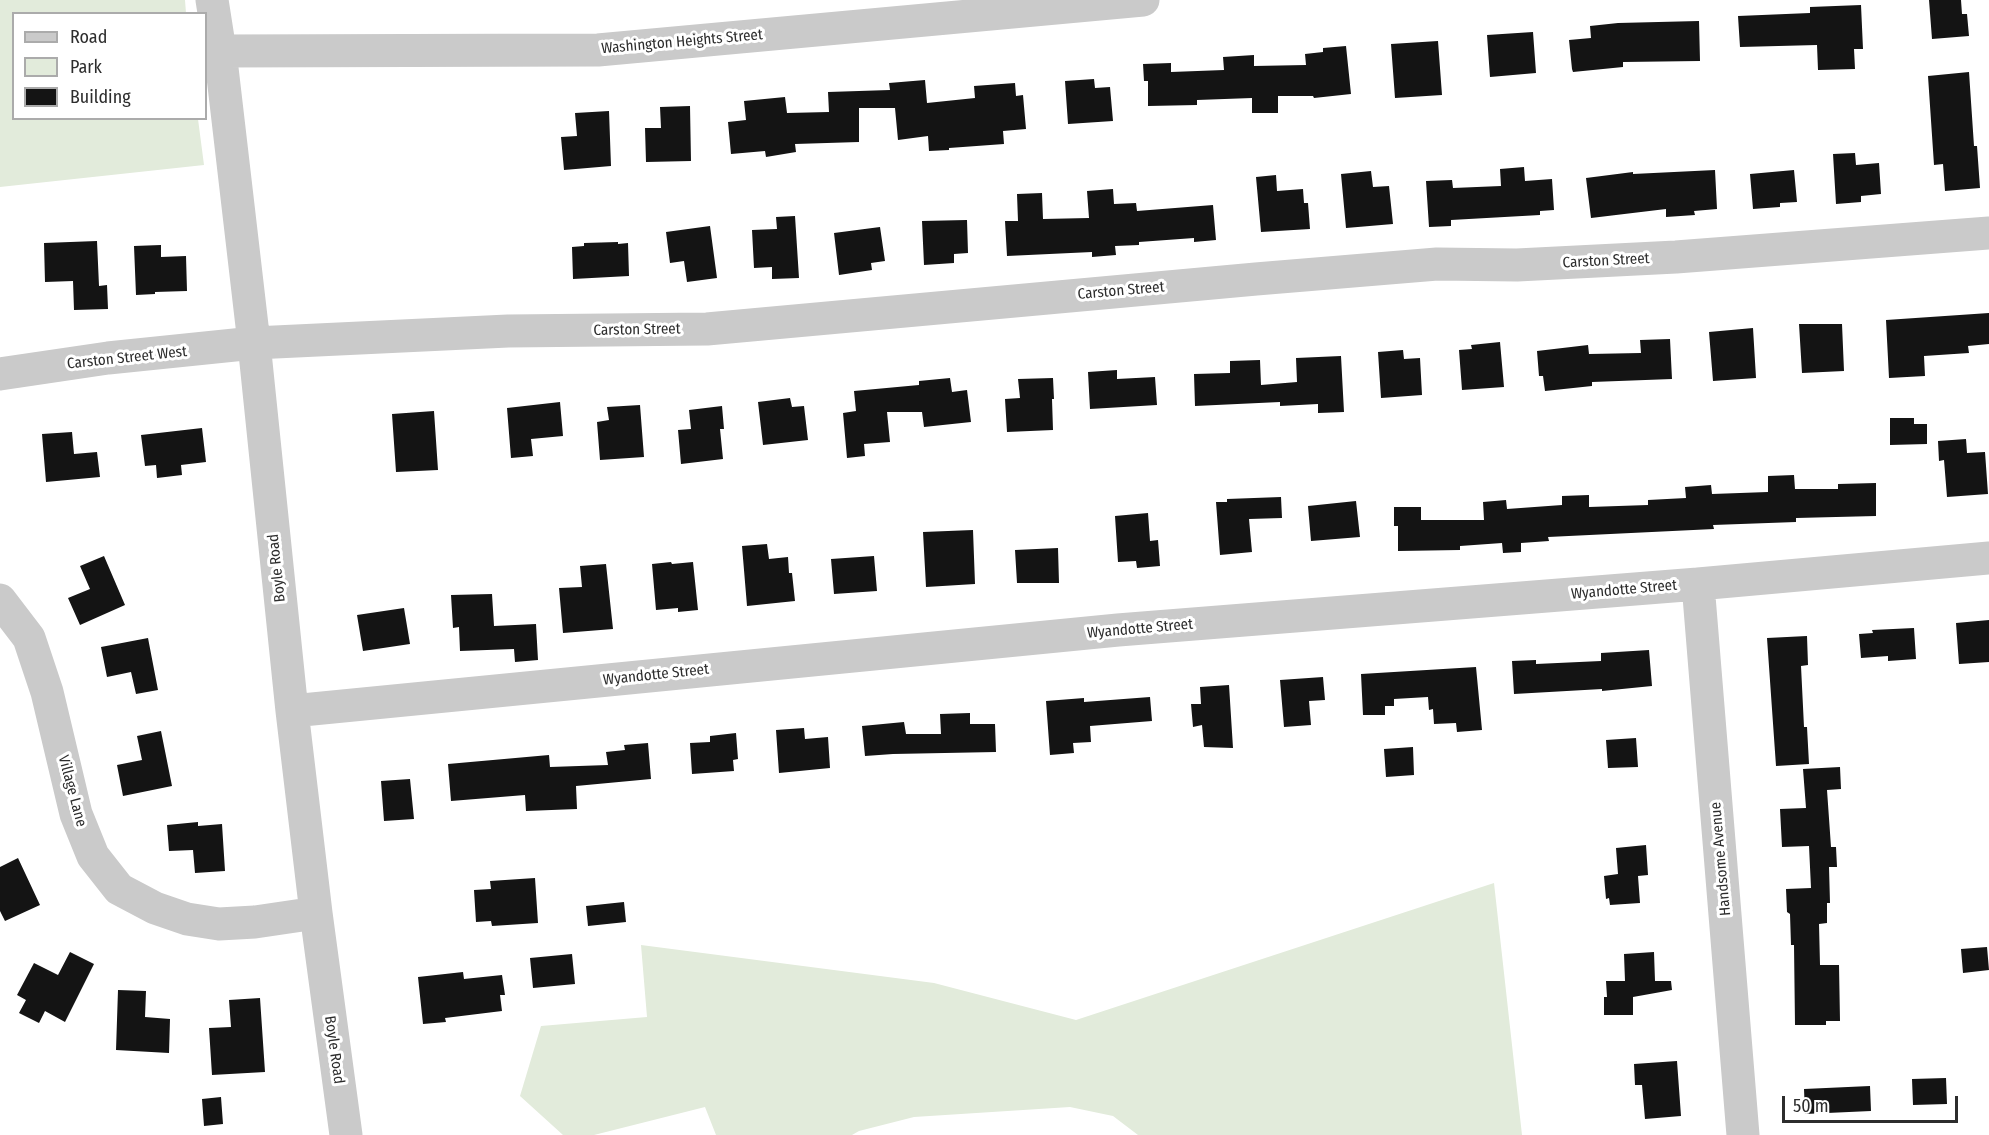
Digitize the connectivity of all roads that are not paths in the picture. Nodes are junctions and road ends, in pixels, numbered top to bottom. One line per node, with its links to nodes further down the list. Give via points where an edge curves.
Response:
1 (212, 0): 3 (street, Boyle Road)
2 (1143, 0): 3 (street, Washington Heights Street, via 598,50)
3 (220, 51): 5 (street, Boyle Road)
4 (1989, 233): 5 (street, Carston Street, via 1676,257 1517,265 1437,264 708,329 508,331)
5 (254, 343): 6 (street, Carston Street West); 10 (street, Boyle Road)
6 (0, 374)
7 (1989, 558): 8 (street, Wyandotte Street)
8 (1698, 584): 10 (street, Wyandotte Street, via 1118,630); 13 (street, Handsome Avenue)
9 (0, 600): 11 (street, Village Lane, via 29,638 47,692 76,814 93,856 119,889 155,908 219,924)
10 (292, 711): 11 (street, Boyle Road)
11 (316, 913): 12 (street, Boyle Road)
12 (346, 1135)
13 (1743, 1135)

